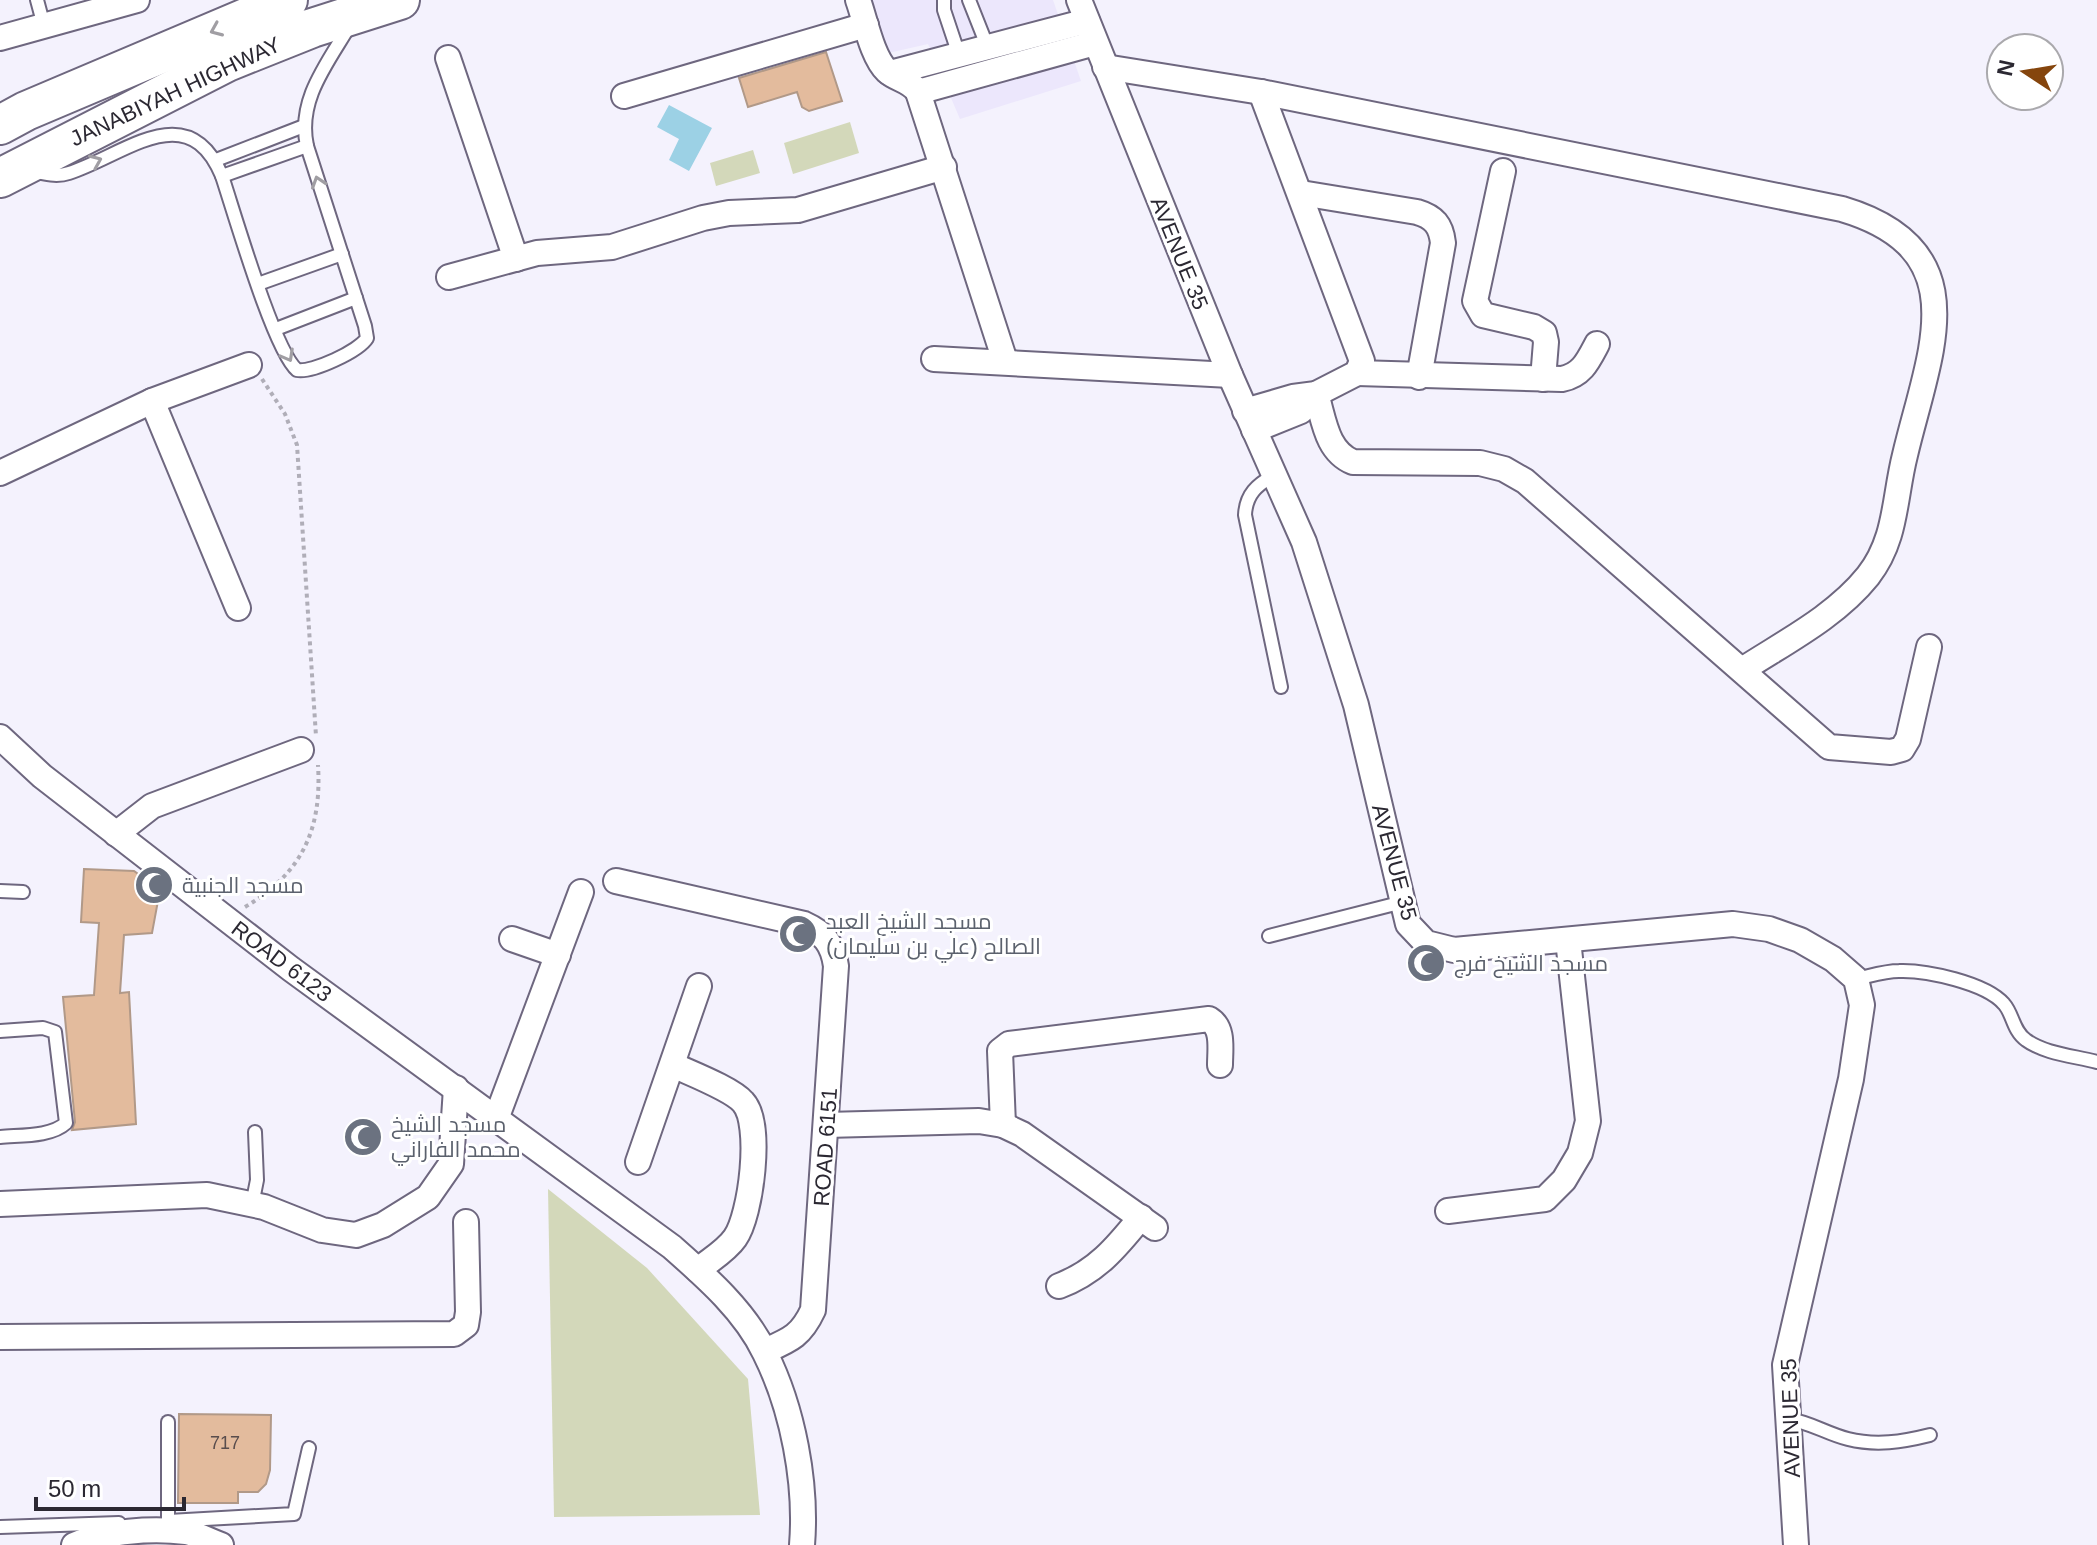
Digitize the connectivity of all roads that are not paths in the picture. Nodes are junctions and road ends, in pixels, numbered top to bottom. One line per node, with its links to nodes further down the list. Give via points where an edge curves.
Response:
1 (37, 0): 11 (lane)
2 (137, 0): 11 (street)
3 (288, 0): 22 (main road, JANABIYAH HIGHWAY, one-way to 22)
4 (400, 0): 8 (main road, JANABIYAH HIGHWAY)
5 (858, 0): 10 (street)
6 (944, 0): 15 (lane)
7 (969, 0): 13 (lane)
8 (358, 13): 23 (lane, via 313,87); 28 (main road, JANABIYAH HIGHWAY, via 227,62)
9 (1087, 21): 13 (street); 16 (street, AVENUE 35); 17 (street)
10 (866, 25): 18 (street, via 880,62); 21 (street)
11 (44, 26): 12 (street)
12 (0, 38)
13 (988, 48): 15 (street); 17 (street)
14 (448, 58): 32 (street)
15 (963, 67): 17 (street); 18 (street); 19 (street)
16 (1105, 67): 20 (street); 42 (street, AVENUE 35)
17 (997, 71)
18 (890, 73): 19 (street)
19 (918, 92): 26 (street)
20 (1261, 92): 30 (street); 52 (street, via 1842,209 1874,219 1901,237 1922,262 1935,292 1936,329 1891,533 1881,556 1831,611)
21 (624, 96)
22 (0, 125)
23 (304, 126): 24 (lane); 25 (lane)
24 (307, 146): 29 (lane); 31 (lane, one-way to 24)
25 (216, 160): 28 (lane, one-way to 25, via 67,174 159,134 191,138); 29 (lane)
26 (944, 167): 32 (street, via 798,210 729,213 612,247); 39 (street)
27 (1503, 171): 44 (street, via 1475,301 1483,315 1544,333)
28 (11, 172)
29 (222, 176): 34 (lane)
30 (1301, 193): 41 (street, via 1361,354); 43 (street, via 1417,212 1436,222 1443,243)
31 (342, 254): 34 (lane); 35 (lane)
32 (516, 259): 33 (street)
33 (449, 277)
34 (258, 284): 36 (lane)
35 (356, 298): 36 (lane); 36 (lane, one-way to 35, via 291,365 312,369 364,344 367,332)
36 (276, 329)
37 (1597, 344): 44 (street, via 1578,374)
38 (934, 359): 39 (street)
39 (1005, 361): 42 (street)
40 (249, 365): 46 (street)
41 (1357, 373): 43 (street); 45 (street)
42 (1230, 375): 47 (street, AVENUE 35)
43 (1419, 377): 44 (street)
44 (1543, 379)
45 (1316, 394): 47 (street, via 1293,397); 52 (street, via 1330,440 1343,458 1480,463 1525,481)
46 (152, 401): 48 (street); 50 (street)
47 (1250, 420): 49 (street, AVENUE 35)
48 (0, 473)
49 (1274, 475): 53 (lane, via 1256,485 1245,503 1245,515); 61 (street, AVENUE 35, via 1337,639)
50 (238, 608)
51 (1929, 647): 52 (street, via 1908,739 1897,752 1829,747)
52 (1742, 670)
53 (1281, 687)
54 (0, 737): 56 (street, ROAD 6123)
55 (311, 752): 56 (street, via 152,806)
56 (116, 834): 72 (street, ROAD 6123)
57 (616, 881): 74 (street, ROAD 6151, via 804,924 827,940 836,966)
58 (0, 891): 59 (lane)
59 (23, 892)
60 (581, 892): 65 (street)
61 (1403, 902): 62 (lane); 64 (street, AVENUE 35, via 1408,924 1426,943 1454,950)
62 (1269, 936)
63 (512, 939): 65 (street)
64 (1568, 940): 66 (street, AVENUE 35, via 1733,924 1800,940); 81 (street, via 1588,1121 1580,1153 1545,1199)
65 (558, 955): 73 (street)
66 (1856, 979): 69 (lane, via 1900,971 1990,991 2006,1005 2023,1039); 87 (street, AVENUE 35, via 1862,1005 1851,1079 1788,1347)
67 (699, 986): 70 (street)
68 (0, 1031): 77 (lane, via 55,1032 66,1123 46,1132)
69 (2097, 1062)
70 (673, 1065): 78 (street); 83 (street, via 741,1098 754,1127 750,1182 736,1237)
71 (1220, 1065): 75 (street, via 1220,1032 1209,1019 1009,1044 1000,1051)
72 (456, 1088): 73 (street, ROAD 6123); 80 (street, via 451,1164 428,1197 383,1225 356,1235 322,1230)
73 (496, 1119): 83 (street, ROAD 6123)
74 (826, 1125): 75 (street); 86 (street, ROAD 6151, via 813,1310 805,1328 791,1340)
75 (1003, 1125): 84 (street, via 1148,1223 1081,1278)
76 (255, 1132): 80 (lane)
77 (0, 1137)
78 (638, 1162)
79 (0, 1204): 80 (street, via 207,1195)
80 (252, 1205)
81 (1448, 1211)
82 (466, 1222): 85 (street, via 468,1312 466,1325 454,1334)
83 (698, 1270): 86 (street, ROAD 6123)
84 (1059, 1286)
85 (0, 1337)
86 (765, 1351): 95 (street, via 784,1403 798,1467)
87 (1788, 1419): 89 (lane, via 1847,1439 1891,1444); 96 (street, AVENUE 35)
88 (168, 1422): 91 (lane)
89 (1930, 1435)
90 (309, 1448): 91 (lane, via 294,1514)
91 (168, 1521): 92 (lane)
92 (0, 1527)
93 (74, 1545): 94 (street, via 96,1535 158,1532 188,1532)
94 (221, 1545)
95 (802, 1545)
96 (1796, 1545)

